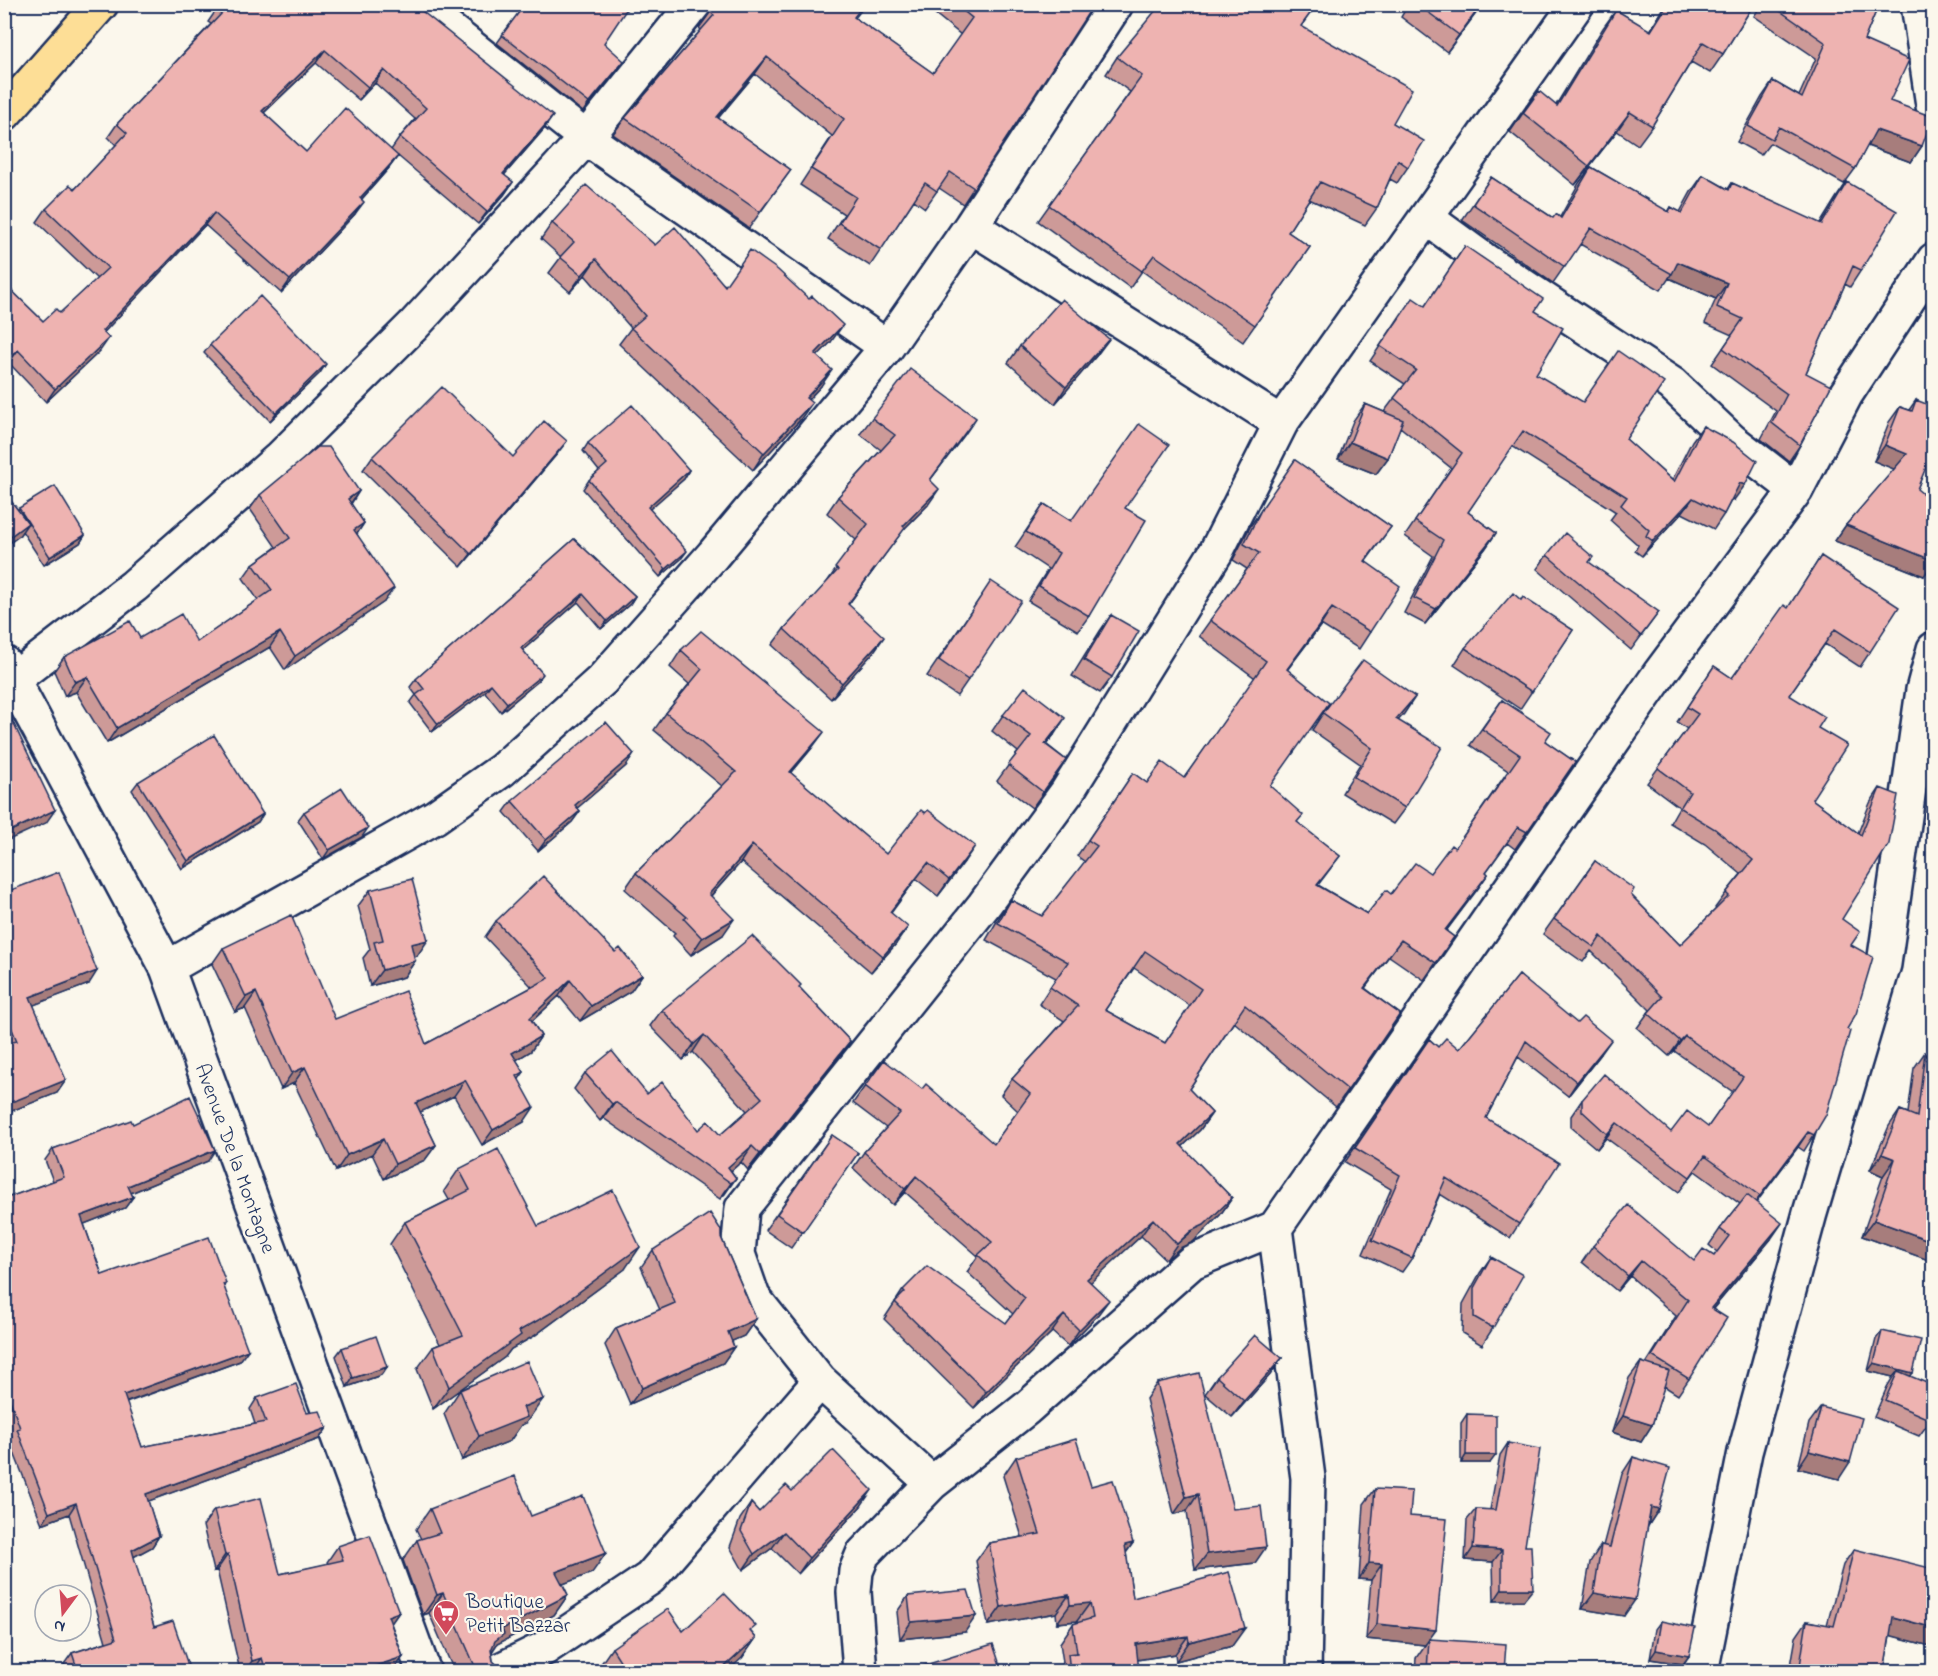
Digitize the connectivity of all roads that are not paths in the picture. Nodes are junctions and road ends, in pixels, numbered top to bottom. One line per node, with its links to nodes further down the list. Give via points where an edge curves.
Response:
1 (101, 4): 8 (highway)
2 (417, 4): 9 (street)
3 (694, 4): 9 (street)
4 (1116, 4): 11 (street)
5 (1577, 4): 10 (street)
6 (1918, 4): 7 (street)
7 (1934, 112)
8 (4, 114)
9 (586, 138): 13 (street); 17 (street, via 414,325 280,458 134,586)
10 (1428, 219): 14 (street); 15 (street, via 1672,384 1731,440)
11 (971, 226): 13 (street); 14 (street)
12 (1934, 260): 15 (street, via 1846,394)
13 (887, 347): 18 (street, via 713,555 602,680 502,770 435,817)
14 (1281, 423): 20 (street, via 1216,552 1067,792 984,905 742,1208 738,1254 753,1297)
15 (1796, 490): 19 (street, via 1659,673)
16 (1934, 649): 26 (street, via 1923,690 1884,964 1745,1452)
17 (9, 671): 18 (street, Avenue De la Montagne)
18 (167, 968): 22 (street, Avenue De la Montagne)
19 (1275, 1228): 21 (street, via 1192,1262 1027,1408); 25 (street, via 1308,1478)
20 (820, 1381): 21 (street); 23 (street, via 650,1578 545,1648)
21 (932, 1483): 24 (street, via 863,1554 856,1572)
22 (424, 1671)
23 (496, 1671)
24 (860, 1671)
25 (1304, 1671)
26 (1701, 1671)

